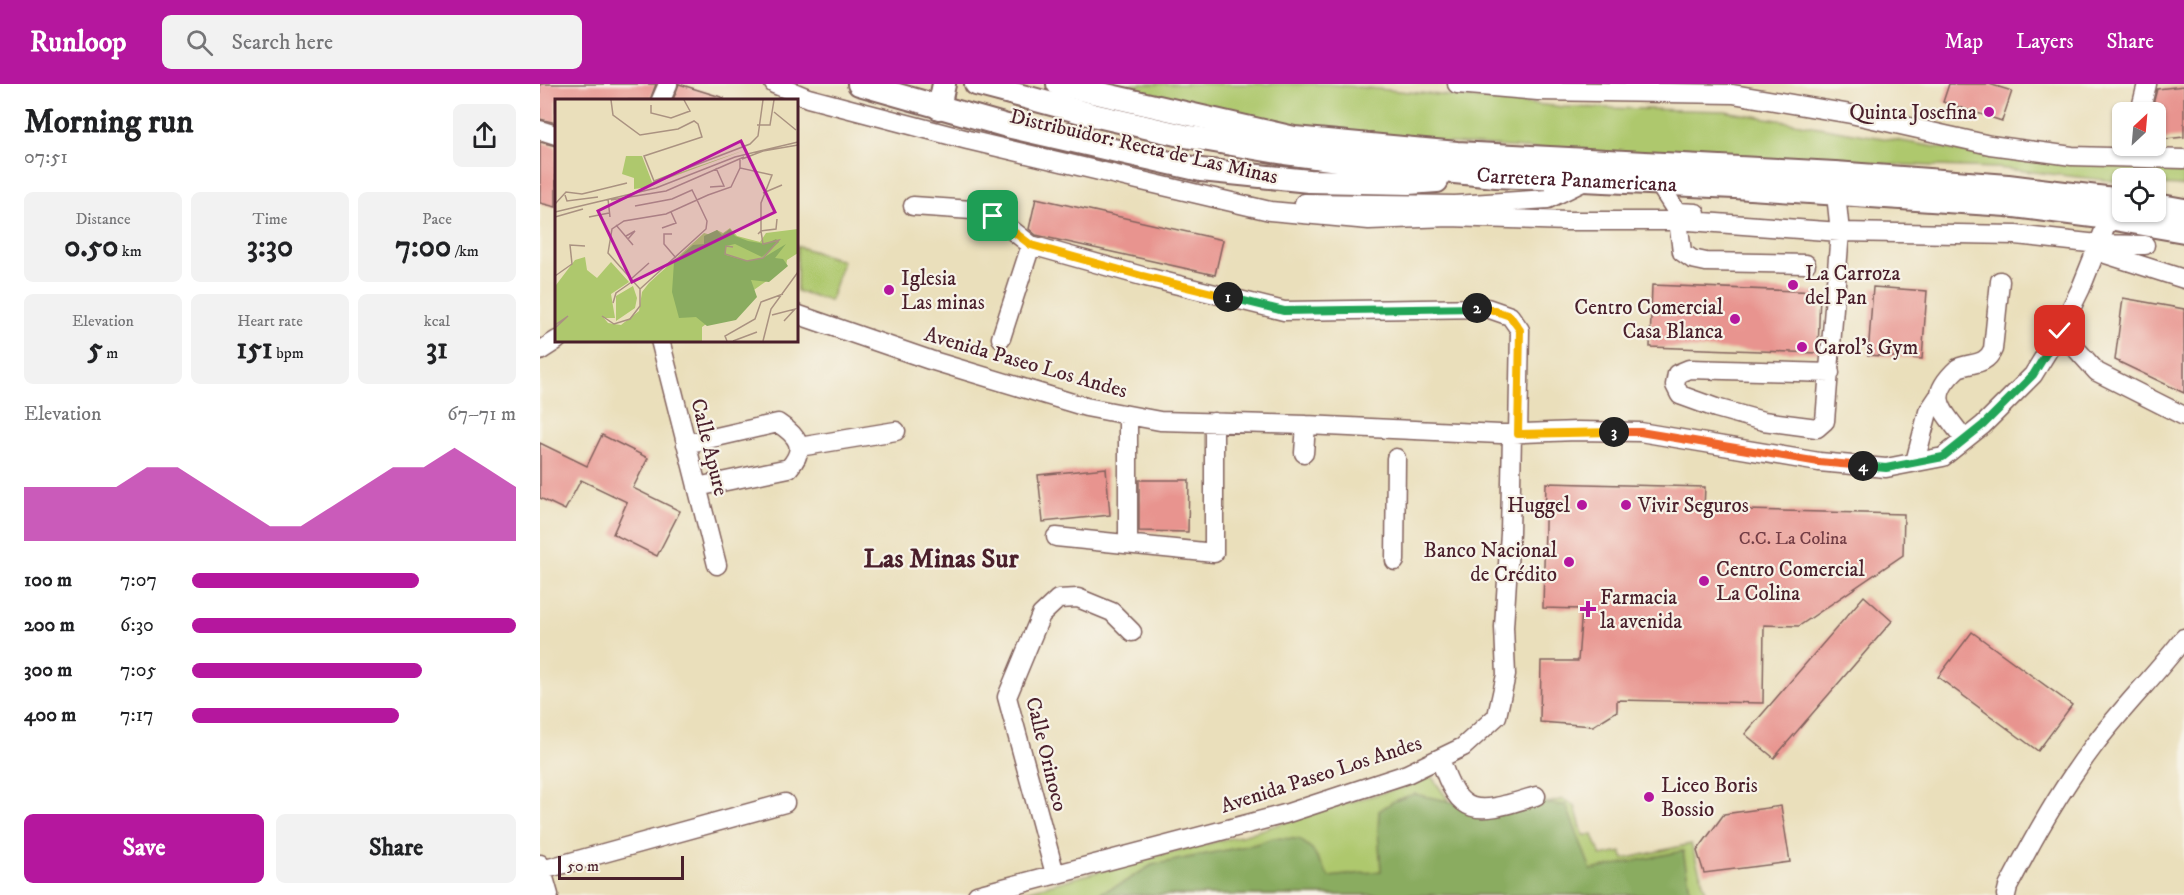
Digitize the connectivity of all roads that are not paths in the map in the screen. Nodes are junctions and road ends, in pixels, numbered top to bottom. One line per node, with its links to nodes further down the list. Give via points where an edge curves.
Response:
1 (668, 84): 10 (street)
2 (774, 84): 26 (street, via 808,98 968,140 1270,211 1369,220 1689,221)
3 (801, 84): 19 (street, Distribuidor: Recta de Las Minas, via 1250,197 1308,203 1478,203 1548,199)
4 (859, 84): 12 (main road)
5 (944, 84): 12 (main road)
6 (976, 84): 18 (main road, Carretera Panamericana, via 1185,136 1361,163)
7 (1058, 84): 27 (main road, Carretera Panamericana, via 1294,138 1357,145 2008,186)
8 (1457, 84): 15 (street, via 1538,91 1733,94 1851,114 1990,145 2072,156)
9 (2147, 84): 11 (street)
10 (661, 99)
11 (2142, 102)
12 (939, 108): 18 (main road, via 1201,170 1309,181 1408,183)
13 (540, 130): 14 (street)
14 (555, 135)
15 (2112, 153)
16 (2160, 156): 17 (street)
17 (2184, 159)
18 (1496, 176): 19 (main road, Carretera Panamericana)
19 (1587, 179): 20 (main road, Carretera Panamericana)
20 (1659, 184): 21 (main road, Carretera Panamericana); 25 (street)
21 (1836, 194): 26 (street); 27 (main road, Carretera Panamericana, via 2007,205)
22 (913, 206): 29 (street, via 972,210 993,216)
23 (2166, 207): 24 (main road)
24 (2184, 210)
25 (1677, 212): 26 (street); 31 (street, via 1682,252 1692,260)
26 (1839, 226): 27 (street, via 1947,222); 40 (street)
27 (2105, 230): 28 (main road, Carretera Panamericana); 30 (street); 32 (street); 35 (street)
28 (2184, 231)
29 (1031, 245): 36 (street); 47 (street, via 1284,311 1487,308 1510,316 1520,330)
30 (2145, 245)
31 (1806, 264)
32 (2184, 279)
33 (2000, 281): 41 (street, via 1991,354 1980,363 1944,370)
34 (798, 315): 42 (street, Avenida Paseo Los Andes, via 1086,408)
35 (2060, 331): 43 (street, via 2097,372); 48 (street, via 2033,375)
36 (1001, 338)
37 (555, 341): 39 (street)
38 (660, 342): 49 (street, Calle Apure)
39 (540, 351)
40 (1830, 373): 40 (street, via 1825,421 1817,428 1763,421 1716,408 1680,395 1675,385 1677,374 1689,369)
41 (1938, 397): 48 (street); 53 (street, via 1928,412)
42 (1128, 415): 44 (street, Avenida Paseo Los Andes, via 1160,421); 56 (street)
43 (2184, 416)
44 (1214, 422): 45 (street, Avenida Paseo Los Andes); 56 (street, via 1214,553)
45 (1305, 425): 47 (street, Avenida Paseo Los Andes); 51 (street)
46 (896, 431): 50 (street)
47 (1510, 434): 53 (street, via 1640,432 1819,462 1886,468); 63 (street, Avenida Paseo Los Andes, via 1504,685 1497,716 1463,747)
48 (1964, 439): 53 (street, via 1943,457)
49 (686, 444): 50 (street, via 778,423 791,431); 54 (street, Calle Apure)
50 (799, 447): 54 (street, via 789,468)
51 (1304, 453)
52 (1396, 458): 57 (street)
53 (1915, 462)
54 (697, 487): 58 (street, Calle Apure)
55 (1056, 537): 56 (street)
56 (1128, 543)
57 (1395, 561)
58 (717, 565)
59 (1132, 632): 67 (street, Calle Orinoco, via 1112,612 1078,598 1058,599 1041,615 1007,697)
60 (2184, 638): 61 (street)
61 (2164, 664): 62 (street); 70 (street, via 2092,748 2043,820)
62 (2184, 664)
63 (1440, 758): 64 (street, via 1447,782 1463,804 1480,809); 67 (street, Avenida Paseo Los Andes, via 1407,774 1285,814)
64 (1536, 796)
65 (785, 803): 66 (street)
66 (541, 867): 68 (street)
67 (1055, 874): 69 (street, Avenida Paseo Los Andes)
68 (549, 895)
69 (977, 895)
70 (2006, 895)

